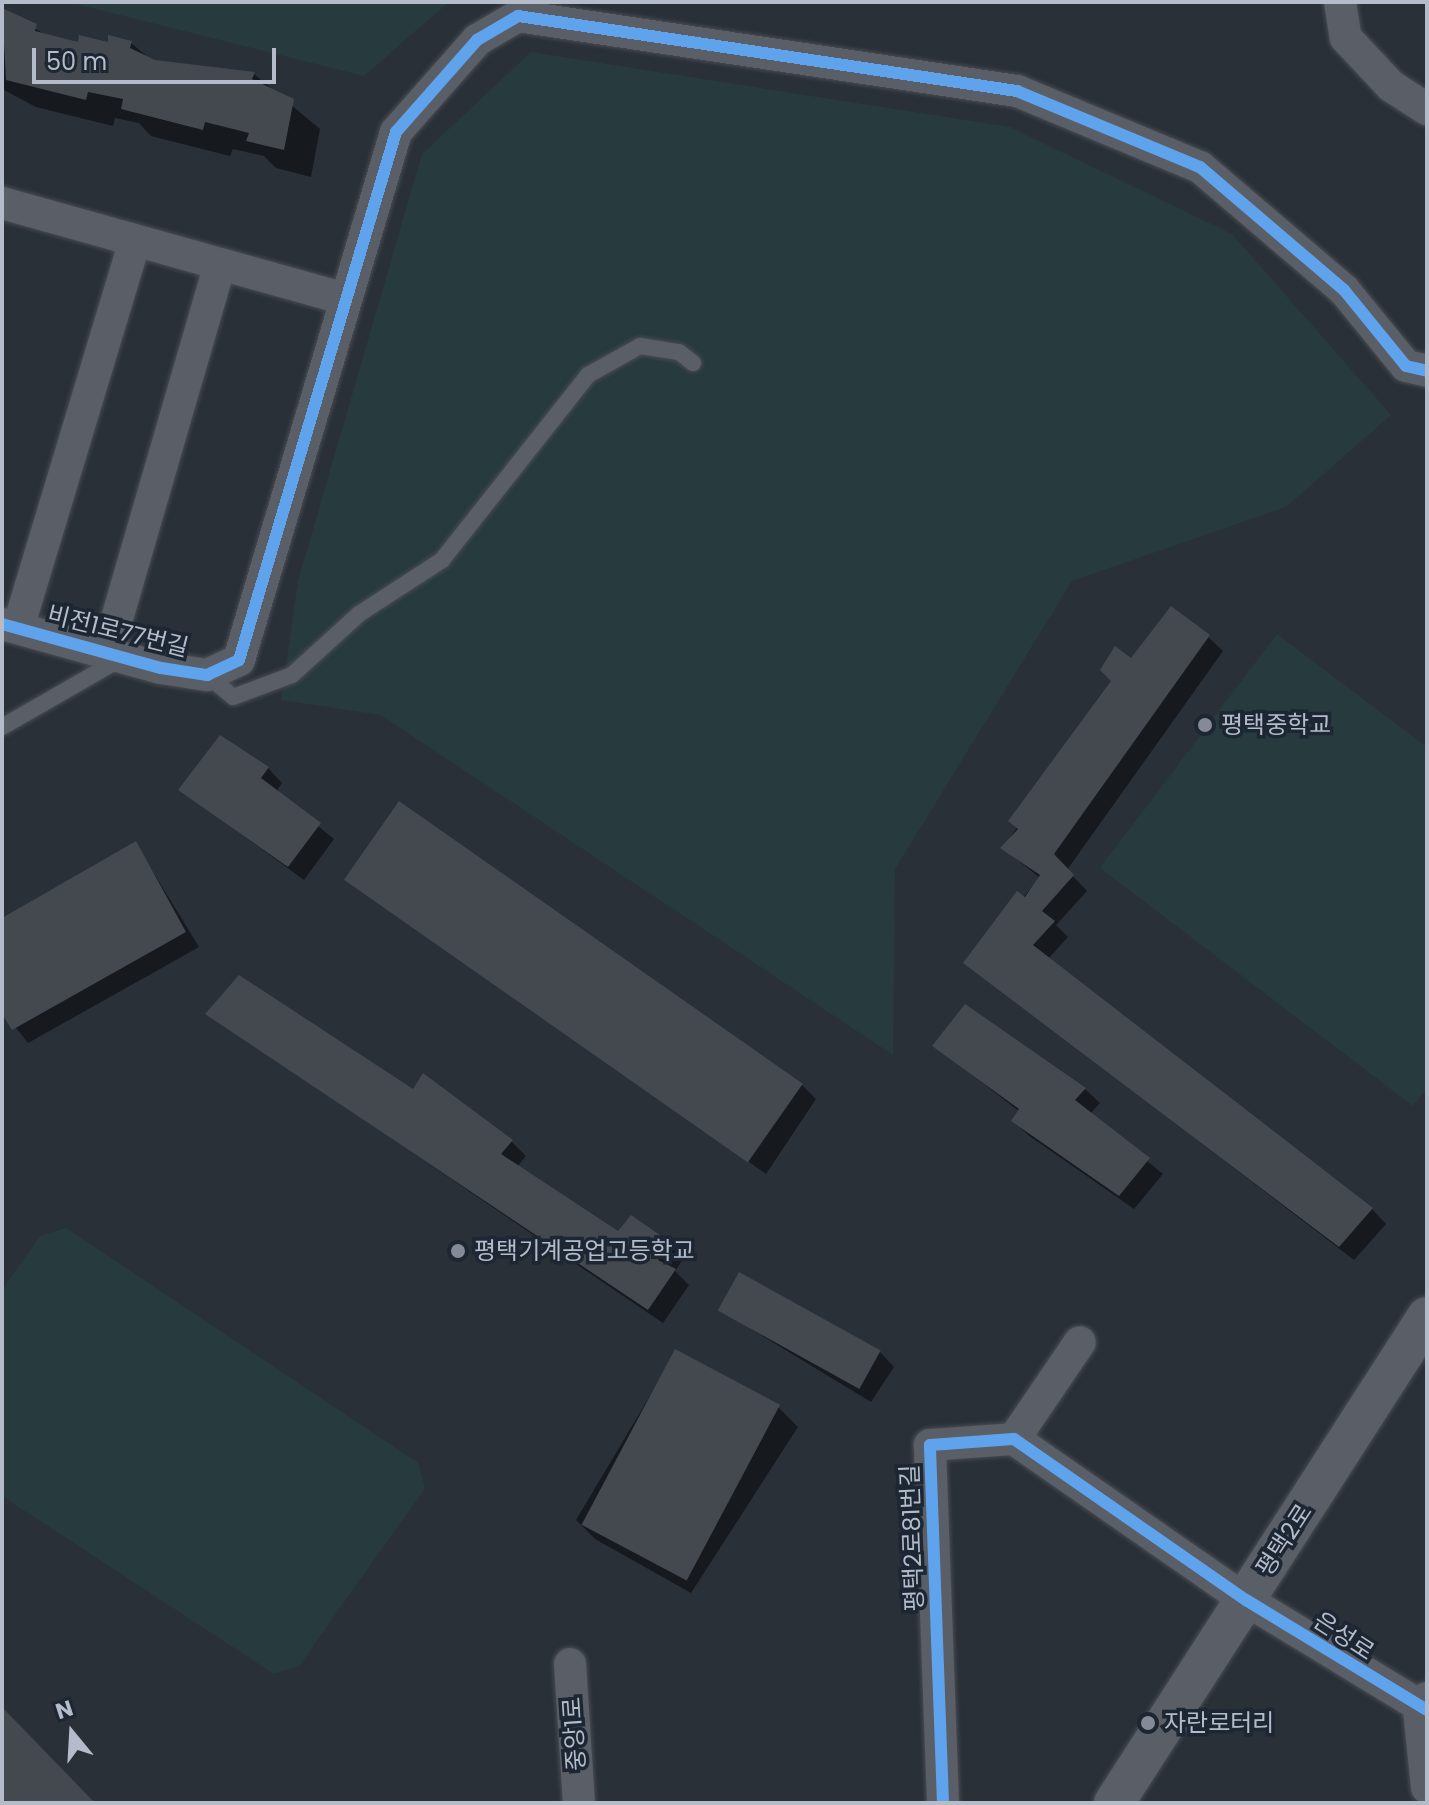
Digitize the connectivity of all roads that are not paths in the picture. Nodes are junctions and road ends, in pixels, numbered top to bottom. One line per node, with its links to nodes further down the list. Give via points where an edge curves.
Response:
1 (1340, 2): 2 (street, via 1346,38 1391,86)
2 (1427, 109)
3 (2, 203): 4 (street)
4 (135, 240): 5 (street); 9 (street, 비전1로77번길)
5 (220, 264): 6 (street); 10 (street, 비전1로77번길)
6 (346, 299): 8 (street, via 396,132 477,40 518,16 1017,91 1200,167 1344,290 1406,366); 11 (street, via 239,660)
7 (693, 363): 11 (lane, via 679,352 640,346 588,375 442,560 359,614 292,675 233,697)
8 (1427, 371)
9 (10, 626): 10 (street, 비전1로77번길)
10 (114, 656): 11 (street, 비전1로77번길); 12 (lane)
11 (207, 675)
12 (2, 727)
13 (1427, 1317): 16 (street, 평택2로)
14 (1080, 1342): 15 (street)
15 (1014, 1439): 16 (street); 21 (street, 평택2로81번길, via 930,1445)
16 (1246, 1600): 18 (street, 은성로); 22 (street, 평택2로)
17 (570, 1664): 20 (street, 중앙1로)
18 (1424, 1706): 19 (street, 은성로)
19 (1427, 1788)
20 (579, 1803)
21 (943, 1803)
22 (1114, 1803)

